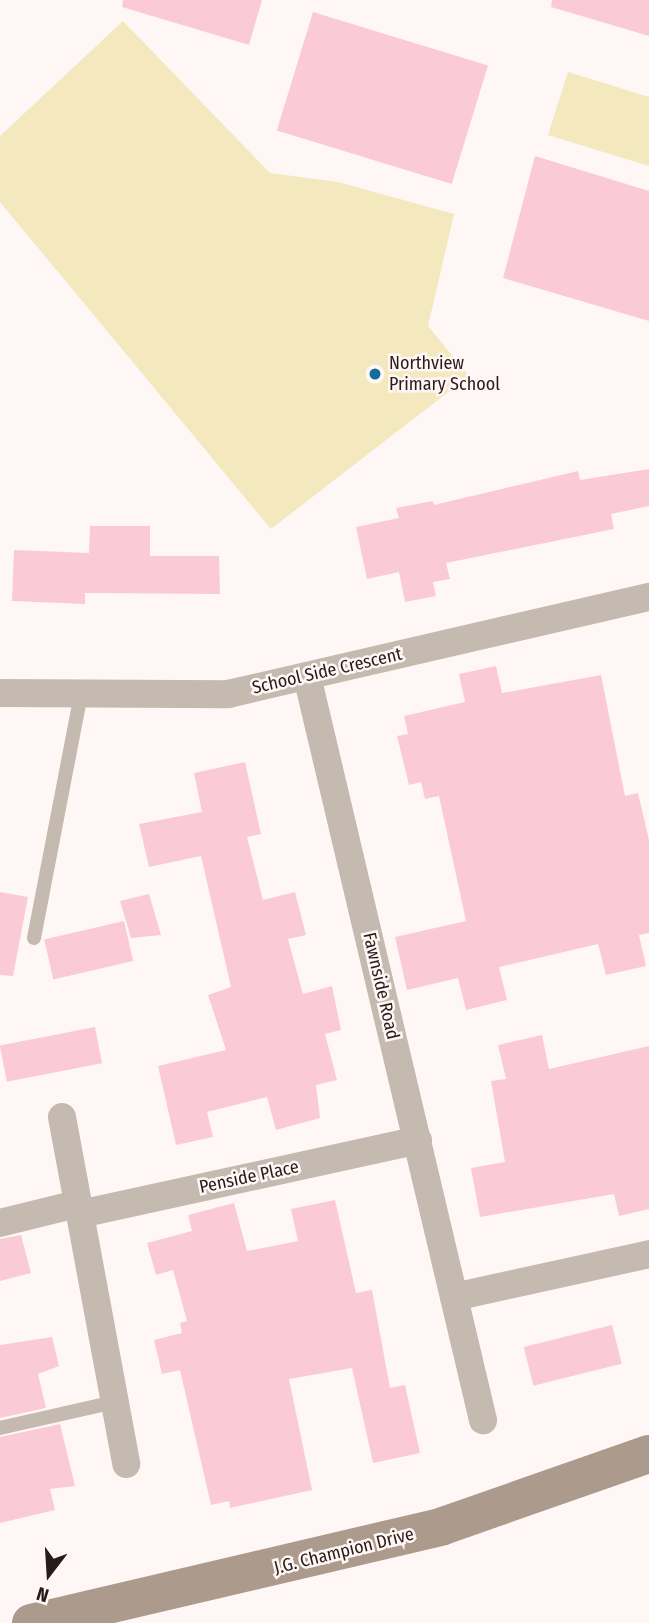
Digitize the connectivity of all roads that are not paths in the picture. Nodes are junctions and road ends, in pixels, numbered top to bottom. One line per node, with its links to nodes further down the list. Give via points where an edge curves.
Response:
1 (649, 597): 2 (street, School Side Crescent)
2 (307, 676): 4 (street, School Side Crescent, via 228,694); 7 (street, Fawnside Road)
3 (0, 693): 4 (street, School Side Crescent)
4 (81, 695): 5 (lane)
5 (34, 938)
6 (62, 1117): 8 (street)
7 (418, 1140): 8 (street, Penside Place); 11 (street, Fawnside Road)
8 (78, 1209): 9 (street, Penside Place); 12 (street)
9 (0, 1223)
10 (649, 1254): 11 (street)
11 (454, 1297): 13 (street, Fawnside Road)
12 (114, 1402): 14 (lane); 16 (street)
13 (483, 1420)
14 (0, 1428)
15 (649, 1454): 17 (main road, J.G. Champion Drive, via 443,1526)
16 (126, 1464)
17 (31, 1623)

